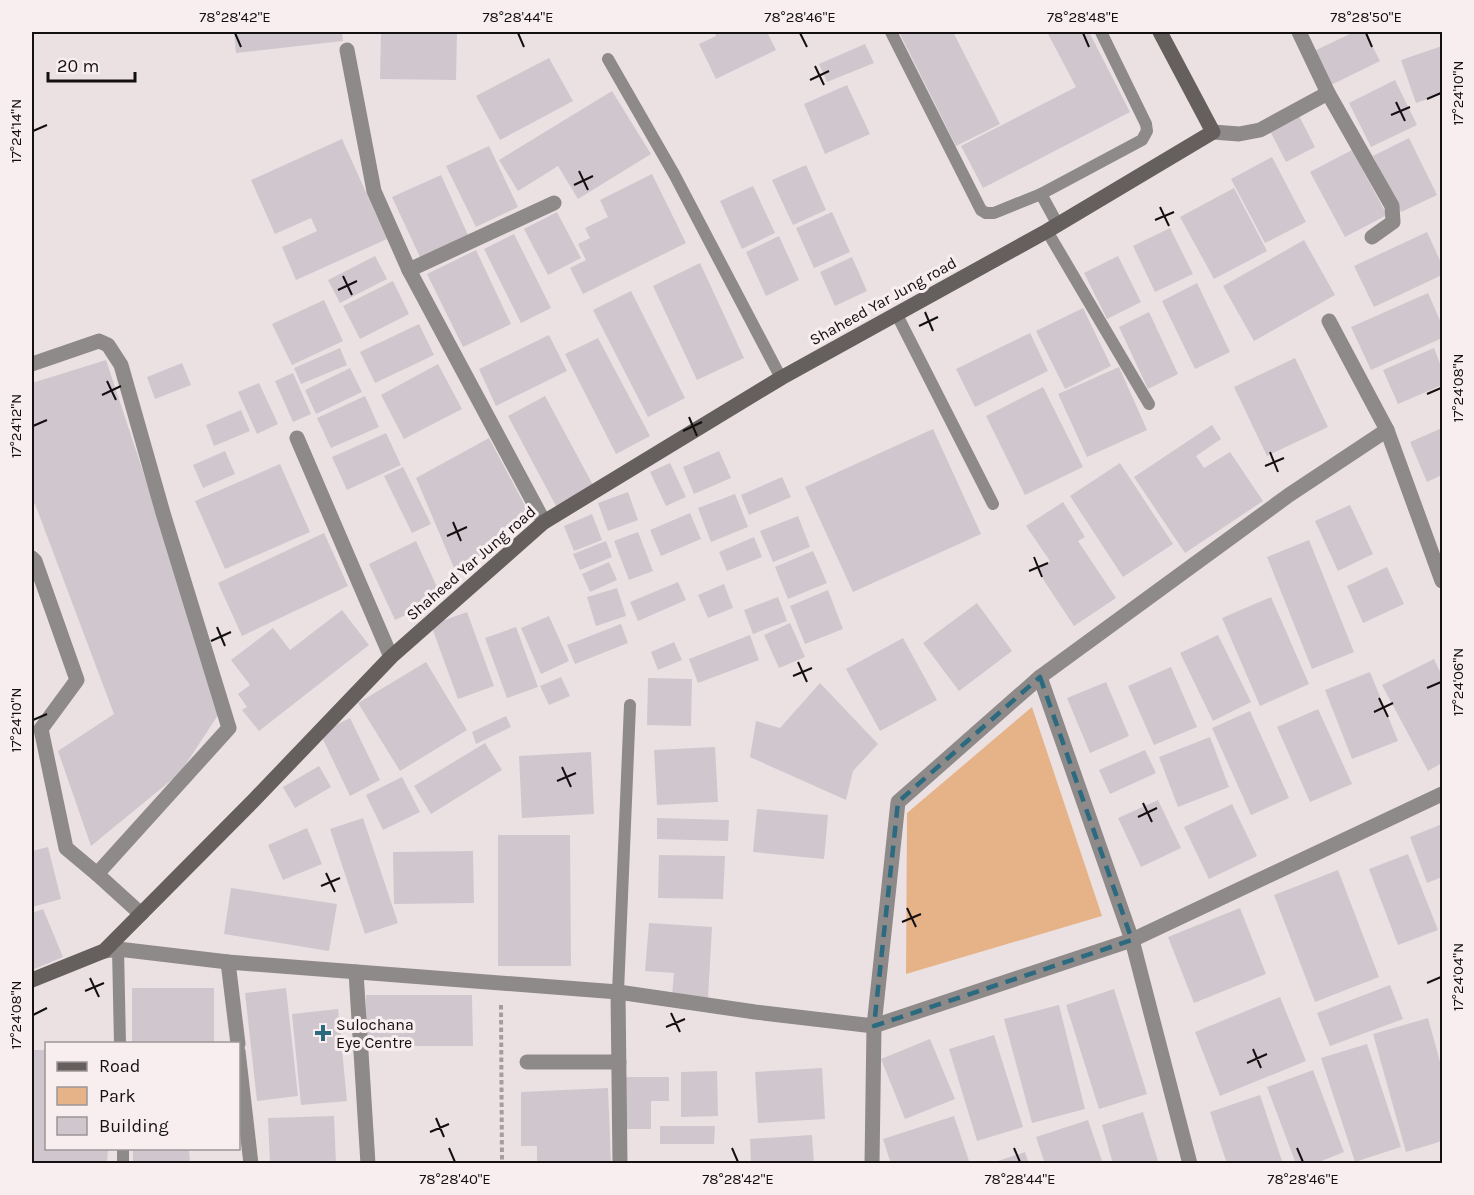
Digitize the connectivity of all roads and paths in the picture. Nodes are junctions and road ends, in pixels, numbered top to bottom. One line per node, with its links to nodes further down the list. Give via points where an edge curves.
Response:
1 (891, 32): 9 (lane, via 981,210 994,213)
2 (1101, 32): 9 (lane, via 1147,131 1142,140)
3 (1160, 32): 8 (street)
4 (1299, 32): 7 (street)
5 (347, 50): 13 (street, via 374,191)
6 (608, 59): 17 (lane, via 674,174)
7 (1328, 93): 8 (street, via 1260,130 1239,134); 12 (street, via 1392,206 1393,222)
8 (1213, 132): 11 (street, Shaheed Yar Jung road)
9 (1041, 194): 11 (lane)
10 (554, 203): 13 (street)
11 (1053, 228): 14 (street, Shaheed Yar Jung road); 18 (lane)
12 (1372, 237)
13 (409, 270): 22 (street)
14 (896, 313): 17 (street, Shaheed Yar Jung road); 21 (lane)
15 (1329, 321): 19 (street)
16 (32, 364): 29 (street, via 99,341 108,345 121,365 229,728)
17 (781, 378): 22 (street, Shaheed Yar Jung road)
18 (1149, 404)
19 (1388, 430): 24 (street); 26 (street, via 1289,495)
20 (297, 438): 25 (street)
21 (993, 504)
22 (544, 522): 25 (street, Shaheed Yar Jung road)
23 (32, 558): 29 (street, via 77,680 41,729 66,848)
24 (1443, 581)
25 (391, 657): 30 (street, Shaheed Yar Jung road)
26 (1040, 677): 31 (street); 38 (street, via 898,802)
27 (630, 705): 37 (lane)
28 (1443, 794): 31 (street)
29 (97, 874): 30 (street)
30 (141, 914): 32 (street, Shaheed Yar Jung road)
31 (1132, 940): 38 (street); 49 (street)
32 (111, 950): 33 (street); 35 (street, Shaheed Yar Jung road); 39 (lane)
33 (228, 962): 34 (street); 40 (street)
34 (356, 972): 36 (street); 45 (street)
35 (32, 980)
36 (501, 982): 37 (street); 46 (path)
37 (618, 992): 38 (street); 42 (street)
38 (874, 1026): 48 (street)
39 (120, 1042)
40 (238, 1042)
41 (527, 1062): 42 (street)
42 (619, 1062): 47 (street)
43 (240, 1068): 44 (street)
44 (251, 1164)
45 (368, 1164)
46 (502, 1164)
47 (620, 1164)
48 (872, 1164)
49 (1190, 1164)

